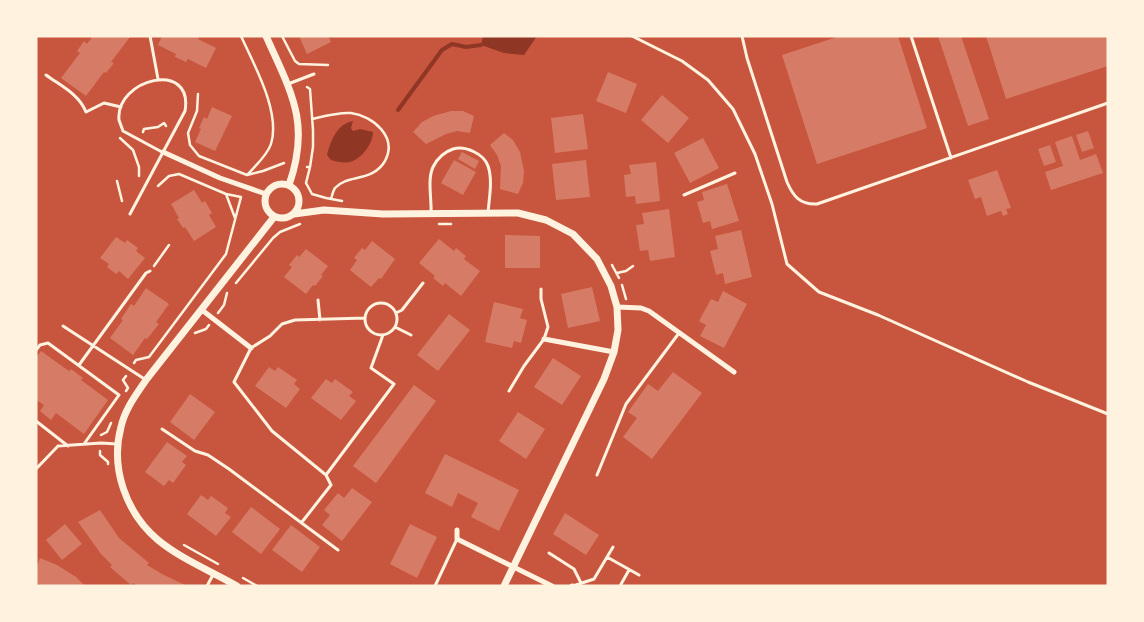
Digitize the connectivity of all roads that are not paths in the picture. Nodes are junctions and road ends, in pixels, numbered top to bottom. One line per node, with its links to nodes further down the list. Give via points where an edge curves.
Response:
1 (150, 36): 8 (lane)
2 (266, 36): 9 (street)
3 (632, 36): 48 (lane, via 682,61 708,80 733,109 755,154 787,264 819,292 878,314 1028,382)
4 (742, 36): 13 (lane, via 790,191 801,202 816,204)
5 (911, 36): 13 (lane)
6 (314, 74): 9 (lane)
7 (46, 75): 11 (lane, via 74,95 86,112 104,103)
8 (158, 80): 11 (lane, via 135,89); 12 (lane, via 168,79 176,83 186,103)
9 (288, 85): 15 (street, via 298,115 299,135 298,153)
10 (1108, 103): 13 (lane)
11 (121, 107): 12 (lane, via 119,120 123,131)
12 (163, 152): 16 (street, via 220,178); 18 (lane)
13 (951, 158)
14 (735, 173): 17 (lane)
15 (289, 185): 16 (street, via 278,184); 19 (street, via 300,200)
16 (266, 194): 22 (street, via 265,204)
17 (684, 195)
18 (130, 214)
19 (294, 214): 20 (street, via 324,210); 22 (street)
20 (431, 214): 21 (street); 21 (lane, via 432,169 440,156 454,148 480,154 488,165)
21 (488, 214): 29 (street, via 518,213 546,220 572,234 597,259 611,286)
22 (274, 217): 30 (street)
23 (150, 271): 40 (lane)
24 (423, 283): 31 (lane)
25 (541, 289): 39 (lane, via 548,327)
26 (373, 298): 28 (lane)
27 (318, 300): 33 (lane)
28 (375, 304): 31 (lane, via 390,305); 32 (lane)
29 (617, 307): 36 (street, via 650,311); 43 (street, via 618,330)
30 (202, 310): 41 (street); 46 (street)
31 (396, 313): 35 (lane)
32 (365, 318): 33 (lane); 37 (lane, via 369,329)
33 (320, 320): 41 (lane, via 295,320 282,324)
34 (63, 326): 40 (lane)
35 (395, 327): 37 (lane); 38 (lane)
36 (680, 332): 45 (street); 56 (lane, via 626,404)
37 (383, 335): 55 (lane, via 371,368 394,384)
38 (411, 335)
39 (544, 339): 43 (street); 47 (lane)
40 (93, 346): 44 (lane); 46 (lane)
41 (251, 348): 55 (lane, via 234,382 272,431)
42 (36, 350): 44 (lane, via 48,343)
43 (614, 352): 64 (street)
44 (79, 365): 51 (lane, via 119,395)
45 (734, 372)
46 (146, 380): 52 (street, via 130,404)
47 (509, 391)
48 (1108, 414)
49 (36, 421): 53 (lane)
50 (162, 429): 57 (lane, via 195,451 208,455)
51 (84, 444): 52 (lane); 53 (lane)
52 (117, 444): 66 (street, via 123,488 141,523 158,540)
53 (69, 446): 54 (lane, via 58,446)
54 (36, 469)
55 (326, 475): 57 (lane, via 331,486)
56 (597, 475)
57 (302, 522): 61 (lane)
58 (458, 530): 59 (street)
59 (457, 539): 64 (street); 71 (lane)
60 (613, 547): 63 (lane)
61 (338, 550)
62 (549, 553): 68 (lane, via 574,569)
63 (607, 557): 65 (lane); 68 (lane, via 594,579)
64 (513, 567): 72 (street); 73 (street)
65 (629, 570): 67 (lane); 75 (lane)
66 (214, 573): 69 (lane); 70 (street)
67 (639, 575)
68 (582, 583): 74 (lane)
69 (207, 586)
70 (237, 586)
71 (435, 586)
72 (504, 586)
73 (552, 586)
74 (573, 586)
75 (620, 586)

